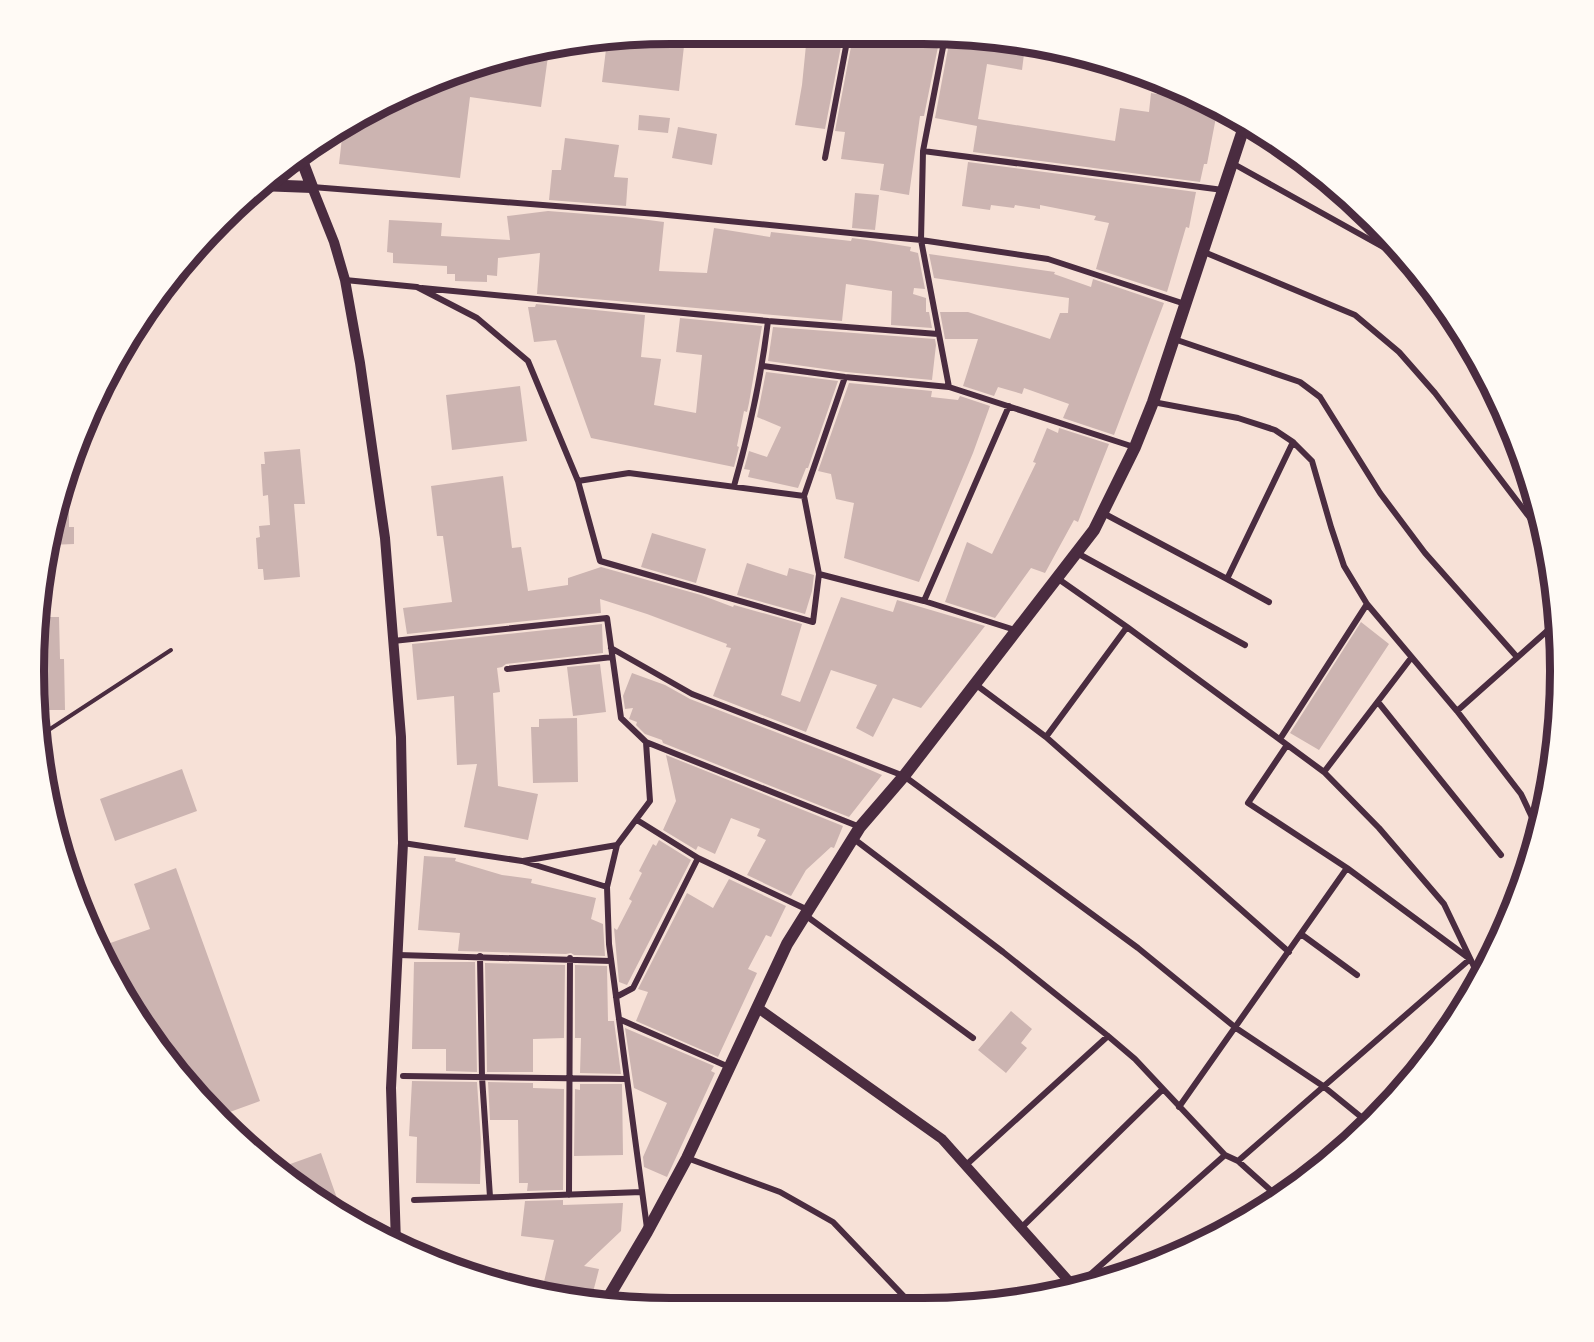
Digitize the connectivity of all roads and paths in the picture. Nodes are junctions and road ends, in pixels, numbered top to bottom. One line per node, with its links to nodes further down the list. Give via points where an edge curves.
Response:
1 (846, 44): 5 (street)
2 (944, 45): 4 (street)
3 (1243, 131): 7 (main road)
4 (923, 151): 10 (street); 11 (street)
5 (825, 158)
6 (303, 163): 9 (main road)
7 (1232, 163): 10 (main road); 12 (street)
8 (274, 186): 9 (main road)
9 (312, 187): 11 (street); 14 (street)
10 (1223, 190): 13 (main road)
11 (921, 240): 16 (street, via 1048,259); 18 (street)
12 (1389, 250)
13 (1204, 252): 16 (main road); 31 (street, via 1355,315 1399,352 1435,393)
14 (345, 280): 15 (street); 42 (street, via 385,538)
15 (417, 287): 17 (street); 27 (street, via 477,318 528,361)
16 (1186, 304): 19 (main road)
17 (768, 321): 18 (street); 20 (street)
18 (938, 334): 22 (street)
19 (1174, 339): 23 (main road); 47 (street, via 1300,382 1320,397 1393,511)
20 (763, 366): 21 (street); 28 (street)
21 (845, 377): 22 (street); 29 (street)
22 (949, 387): 24 (street)
23 (1153, 402): 25 (street, via 1238,418 1275,430); 26 (main road)
24 (1009, 406): 26 (street); 36 (street)
25 (1293, 442): 35 (street); 38 (street, via 1312,461 1344,566)
26 (1135, 447): 30 (main road)
27 (578, 481): 28 (street, via 628,473); 33 (street, via 600,561 813,622)
28 (734, 486): 29 (street)
29 (804, 496): 33 (street)
30 (1102, 513): 32 (main road); 35 (street)
31 (1531, 520)
32 (1077, 553): 34 (main road); 43 (street)
33 (819, 574): 36 (street)
34 (1057, 578): 39 (street); 41 (main road)
35 (1227, 579): 37 (street)
36 (924, 601): 41 (street)
37 (1269, 602)
38 (1367, 604): 48 (street); 55 (street)
39 (1127, 627): 54 (street); 55 (street)
40 (1549, 629): 47 (street)
41 (1015, 630): 50 (main road)
42 (393, 641): 44 (street, via 607,618); 64 (street, via 401,737)
43 (1245, 645)
44 (611, 648): 46 (street); 59 (street, via 692,694)
45 (171, 651): 53 (lane)
46 (612, 657): 49 (street); 56 (street, via 621,718)
47 (1517, 657): 52 (street)
48 (1411, 658): 51 (street); 52 (street)
49 (507, 669)
50 (975, 684): 54 (street); 59 (main road)
51 (1377, 702): 58 (street); 66 (street)
52 (1457, 711): 60 (street, via 1521,794)
53 (47, 731)
54 (1046, 737): 73 (street)
55 (1280, 739): 57 (street)
56 (646, 742): 61 (street, via 650,801); 62 (street)
57 (1287, 745): 58 (street); 69 (street, via 1248,803)
58 (1324, 772): 77 (street, via 1379,828 1444,904)
59 (904, 776): 62 (main road); 84 (street, via 1138,948)
60 (1532, 818)
61 (637, 820): 65 (street); 67 (street)
62 (861, 827): 63 (main road)
63 (854, 840): 71 (main road); 85 (street)
64 (403, 843): 68 (street); 74 (street)
65 (617, 845): 68 (street); 70 (street)
66 (1501, 855)
67 (698, 858): 71 (street); 81 (street, via 633,988)
68 (522, 861): 70 (street)
69 (1347, 868): 72 (street); 77 (street)
70 (606, 887): 78 (street)
71 (806, 913): 82 (main road); 86 (street)
72 (1301, 934): 73 (street); 80 (street)
73 (1289, 952): 84 (street)
74 (398, 955): 75 (street); 107 (street, via 391,1088)
75 (480, 956): 76 (street); 89 (street)
76 (570, 958): 78 (street); 90 (street)
77 (1470, 959): 79 (street); 92 (street)
78 (611, 960): 81 (street)
79 (1475, 969)
80 (1357, 975)
81 (616, 997): 83 (street)
82 (758, 1008): 87 (main road); 99 (street, via 942,1139)
83 (619, 1019): 87 (street); 91 (street)
84 (1236, 1028): 92 (street); 94 (street)
85 (1108, 1036): 93 (street); 99 (street)
86 (973, 1038)
87 (730, 1067): 97 (main road)
88 (403, 1076): 89 (street)
89 (482, 1077): 90 (street); 103 (street)
90 (571, 1077): 91 (street); 102 (street)
91 (627, 1079): 100 (street)
92 (1323, 1086): 95 (street); 98 (street)
93 (1163, 1089): 94 (street); 105 (street)
94 (1179, 1107): 96 (street)
95 (1363, 1119)
96 (1225, 1155): 98 (street); 108 (street)
97 (687, 1158): 106 (main road); 111 (street, via 780,1192 833,1222)
98 (1238, 1161): 101 (street)
99 (966, 1165): 105 (street)
100 (642, 1192): 102 (street); 106 (street)
101 (1272, 1193)
102 (569, 1195): 103 (street)
103 (490, 1197): 104 (street)
104 (414, 1200)
105 (1021, 1228): 109 (street)
106 (647, 1232): 110 (main road)
107 (396, 1235)
108 (1089, 1276)
109 (1068, 1281)
110 (610, 1295)
111 (906, 1298)

